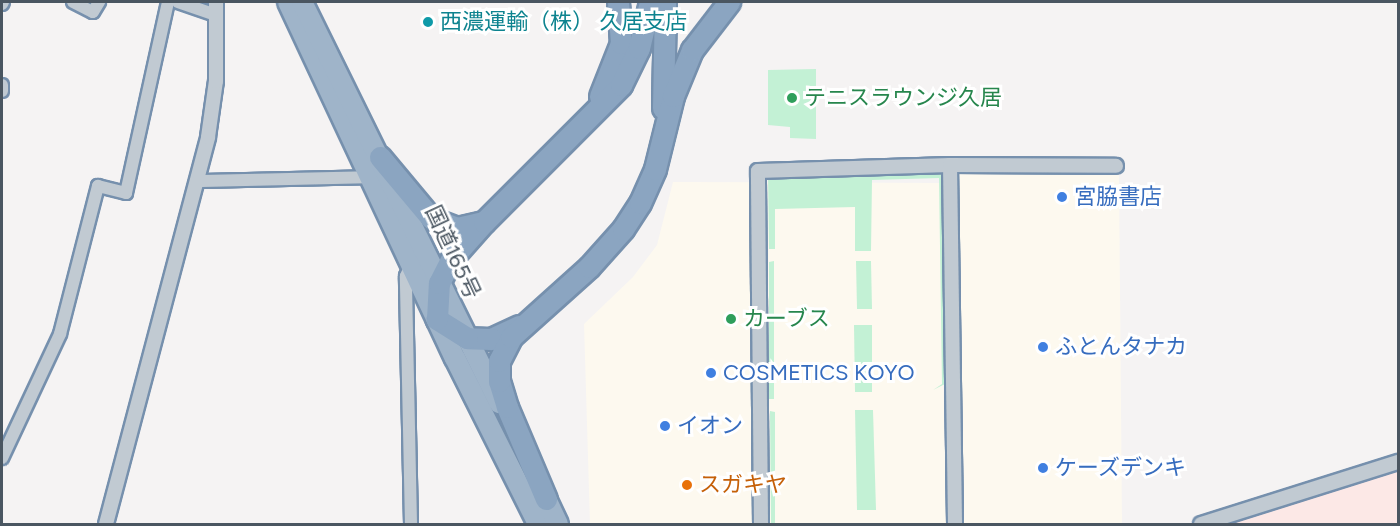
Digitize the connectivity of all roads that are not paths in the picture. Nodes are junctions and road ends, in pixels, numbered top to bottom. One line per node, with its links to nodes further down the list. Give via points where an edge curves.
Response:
1 (73, 2): 2 (street, via 93,12)
2 (99, 2)
3 (168, 2): 26 (street, via 126,193 98,186 60,334)
4 (178, 2): 11 (street)
5 (288, 2): 18 (highway, 国道165号)
6 (302, 2): 18 (highway, 国道165号)
7 (618, 2): 14 (highway, via 621,43)
8 (650, 2): 14 (highway, via 632,64 621,84)
9 (665, 2): 15 (highway)
10 (729, 2): 15 (highway, via 692,50)
11 (217, 6): 19 (street, via 214,106)
12 (2, 85): 13 (street)
13 (2, 91)
14 (591, 116): 20 (highway)
15 (662, 136): 24 (highway, via 655,169 624,229 558,296)
16 (950, 165): 17 (street); 29 (street); 34 (street, via 758,171)
17 (1116, 166)
18 (376, 167): 19 (street); 20 (highway, via 431,218 456,228); 21 (highway, 国道165号); 22 (highway, 国道165号)
19 (196, 181): 30 (street)
20 (484, 222): 22 (highway, via 452,258)
21 (412, 262): 23 (highway, 国道165号); 31 (street, via 406,276)
22 (439, 283): 23 (highway); 25 (highway, 国道165号)
23 (437, 319): 25 (highway); 32 (highway, 国道165号)
24 (524, 322): 25 (highway, via 500,337); 28 (highway, via 504,350 499,381)
25 (468, 338): 28 (highway, 国道165号)
26 (2, 458)
27 (1398, 462): 35 (street)
28 (546, 499): 33 (highway, 国道165号)
29 (955, 524)
30 (106, 525)
31 (411, 525)
32 (538, 525)
33 (558, 525)
34 (761, 525)
35 (1201, 525)

